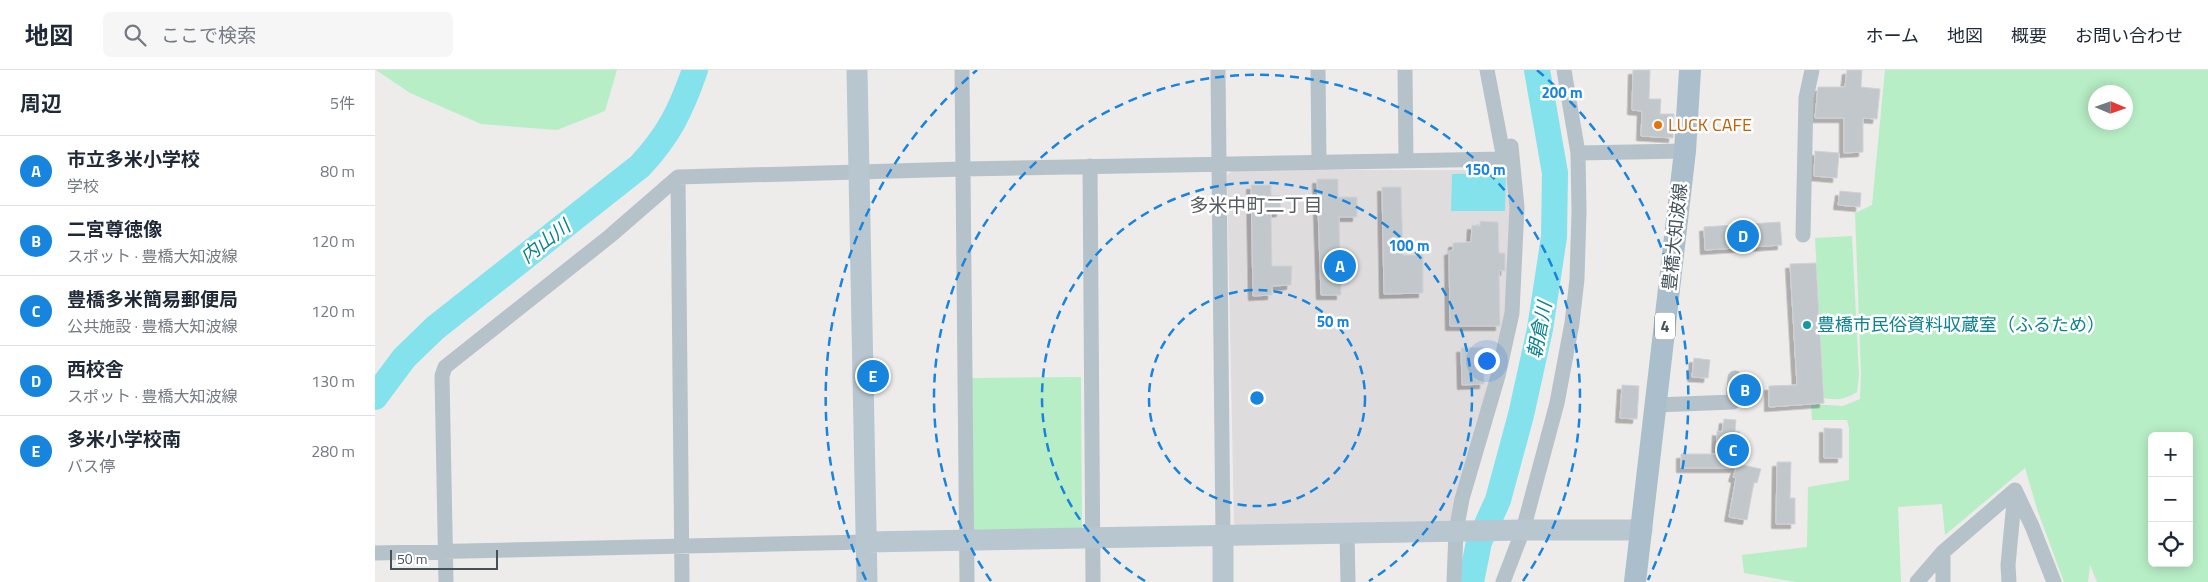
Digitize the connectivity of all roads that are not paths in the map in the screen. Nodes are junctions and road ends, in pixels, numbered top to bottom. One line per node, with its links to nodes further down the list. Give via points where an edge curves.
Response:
1 (857, 70): 18 (street)
2 (962, 70): 17 (street)
3 (1218, 70): 15 (street)
4 (1318, 70): 14 (street)
5 (1405, 70): 13 (street)
6 (1487, 70): 13 (street, via 1504,159)
7 (1498, 70): 26 (street, via 1517,208 1512,313 1498,376 1462,498)
8 (1564, 70): 12 (street)
9 (1690, 70): 11 (main road, 豊橋大知波線 / 4)
10 (1812, 70): 20 (street, via 1806,98)
11 (1685, 151): 12 (street); 22 (main road, 豊橋大知波線 / 4)
12 (1578, 153): 24 (street, via 1577,280 1572,323 1557,403)
13 (1406, 161): 14 (street)
14 (1319, 162): 15 (street)
15 (1219, 164): 16 (street); 28 (street)
16 (1090, 166): 17 (street); 29 (street)
17 (963, 169): 18 (street); 30 (street)
18 (859, 171): 19 (street); 31 (street)
19 (678, 177): 32 (street); 33 (street, via 610,236 445,367 442,376)
20 (1803, 235)
21 (1735, 378): 22 (street, via 1733,402)
22 (1656, 405): 25 (main road, 豊橋大知波線 / 4)
23 (2015, 490): 34 (street); 48 (street); 49 (street, via 2033,526)
24 (1517, 530): 25 (street); 26 (street); 44 (street)
25 (1642, 530): 45 (main road, 豊橋大知波線 / 4)
26 (1458, 531): 27 (street); 43 (street)
27 (1347, 533): 28 (street); 42 (street)
28 (1223, 536): 29 (street); 41 (street)
29 (1093, 537): 30 (street); 40 (street)
30 (967, 540): 31 (street); 39 (street)
31 (867, 542): 32 (street); 38 (street)
32 (681, 547): 33 (street); 37 (street)
33 (444, 552): 35 (street); 36 (street)
34 (1943, 552): 46 (street); 47 (street)
35 (375, 553)
36 (445, 582)
37 (682, 582)
38 (867, 582)
39 (967, 582)
40 (1093, 582)
41 (1223, 582)
42 (1348, 582)
43 (1454, 582)
44 (1503, 582)
45 (1635, 582)
46 (1917, 582)
47 (1943, 582)
48 (2009, 582)
49 (2054, 582)

